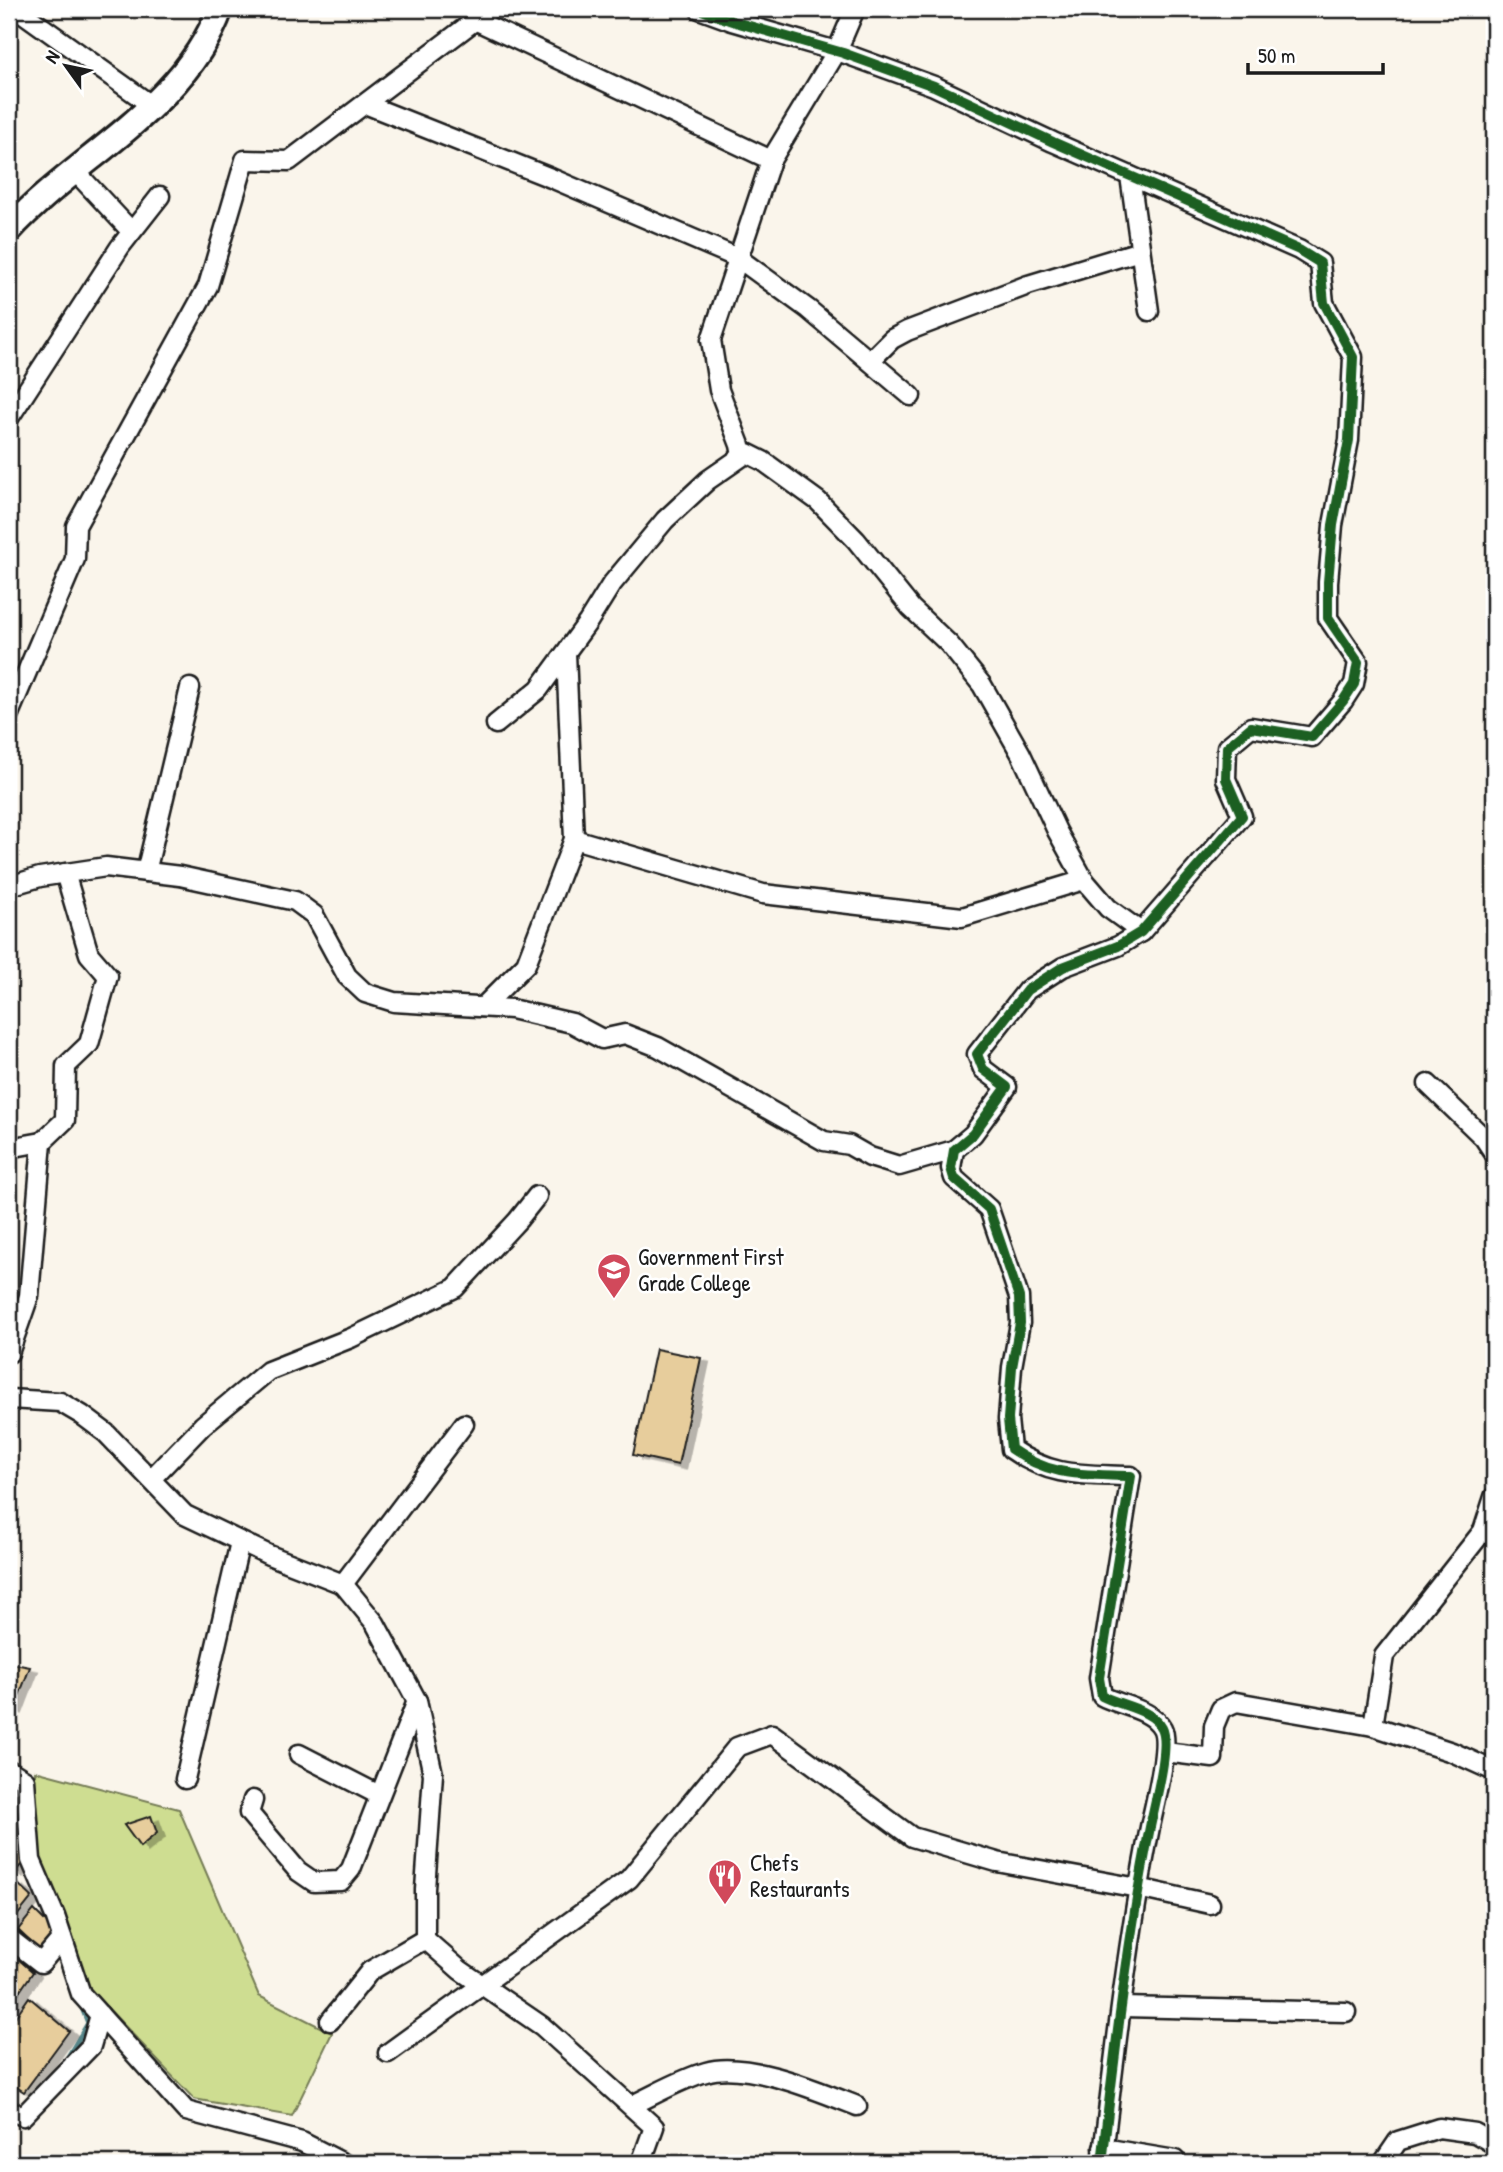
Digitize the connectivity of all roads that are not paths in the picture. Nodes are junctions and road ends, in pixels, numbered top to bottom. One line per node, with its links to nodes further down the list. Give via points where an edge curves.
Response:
1 (17, 9): 9 (street)
2 (220, 9): 9 (main road, via 187,68)
3 (490, 9): 6 (street)
4 (699, 9): 7 (street)
5 (855, 9): 7 (street)
6 (475, 20): 8 (street); 10 (street)
7 (837, 51): 10 (street); 12 (street, via 934,86)
8 (365, 104): 17 (street); 25 (street, via 289,161 245,160 208,286 76,526 75,559)
9 (151, 105): 11 (main road)
10 (771, 160): 17 (street)
11 (75, 171): 14 (main road); 15 (street)
12 (1130, 176): 16 (street); 32 (street, via 1320,263 1324,303 1353,357 1349,440 1333,525 1328,618 1358,662 1354,684 1312,737 1251,727 1227,747 1226,779 1242,816)
13 (160, 195): 15 (street)
14 (9, 230)
15 (131, 231): 21 (street)
16 (1140, 251): 18 (street); 19 (street, via 1028,285 907,331)
17 (737, 258): 19 (street); 22 (street, via 710,340 719,390)
18 (1149, 311)
19 (870, 361): 20 (street)
20 (911, 396)
21 (9, 418)
22 (742, 456): 23 (street, via 665,520 611,585); 30 (street, via 747,453 763,461 818,501 911,608 949,644 982,685)
23 (566, 653): 26 (street, via 539,689); 27 (street)
24 (190, 688): 28 (street)
25 (9, 714)
26 (496, 724)
27 (574, 839): 30 (street, via 763,894 962,917); 33 (street, via 526,964)
28 (146, 872): 29 (street, via 106,867); 33 (street, via 295,901 314,915 346,976 365,993 394,1002)
29 (65, 873): 31 (street); 35 (street, via 89,954 108,976 89,1044 66,1066 65,1120)
30 (1084, 880): 32 (street, via 1108,908)
31 (9, 886)
32 (1142, 932): 37 (street, via 1063,967 1027,990 977,1054 984,1069 1007,1087)
33 (483, 1007): 37 (street, via 572,1023 602,1039 625,1034 658,1047 824,1141 849,1145 899,1166)
34 (1428, 1084): 38 (street)
35 (42, 1142): 36 (street); 40 (street, via 29,1296)
36 (9, 1148)
37 (954, 1150): 49 (street, via 954,1178 989,1209 1019,1297 1008,1419 1011,1449 1032,1464 1062,1473 1131,1476 1099,1678 1102,1696 1147,1712 1162,1728)
38 (1494, 1153)
39 (537, 1196): 43 (street, via 455,1288 351,1338 268,1371 203,1424)
40 (9, 1353)
41 (10, 1393): 43 (street, via 60,1402 82,1415)
42 (464, 1424): 46 (street)
43 (151, 1479): 45 (street, via 185,1516)
44 (1494, 1497): 48 (street, via 1483,1531 1384,1656)
45 (240, 1542): 46 (street); 53 (street)
46 (343, 1584): 47 (street, via 375,1623)
47 (417, 1701): 54 (street); 60 (street, via 433,1774)
48 (1373, 1726): 49 (street, via 1236,1702 1221,1709 1214,1726 1213,1758); 52 (street)
49 (1165, 1752): 56 (street)
50 (299, 1754): 54 (street)
51 (9, 1770): 59 (street, via 24,1780 31,1860)
52 (1494, 1771)
53 (185, 1779)
54 (379, 1795): 55 (street, via 351,1869 341,1881 329,1883 314,1882 287,1861 249,1813)
55 (253, 1800)
56 (1138, 1888): 57 (street); 61 (street, via 997,1862 912,1837 772,1734 737,1747 629,1879); 62 (street)
57 (1210, 1904)
58 (9, 1938): 59 (street, via 41,1963)
59 (62, 1938): 64 (street, via 82,1994)
60 (425, 1939): 61 (street); 65 (street, via 370,1971)
61 (482, 1984): 66 (street); 67 (street, via 542,2026)
62 (1122, 2007): 63 (street); 71 (street)
63 (1346, 2012)
64 (100, 2015): 69 (street, via 91,2046 50,2089 23,2116); 73 (street, via 186,2111 302,2142)
65 (330, 2021)
66 (388, 2053)
67 (632, 2105): 68 (street, via 707,2071 733,2068); 74 (street, via 654,2127)
68 (857, 2106)
69 (9, 2110)
70 (1494, 2144): 75 (street, via 1475,2133 1439,2128 1398,2141)
71 (1103, 2155): 72 (street)
72 (1175, 2160)
73 (343, 2163)
74 (641, 2163)
75 (1384, 2163)

